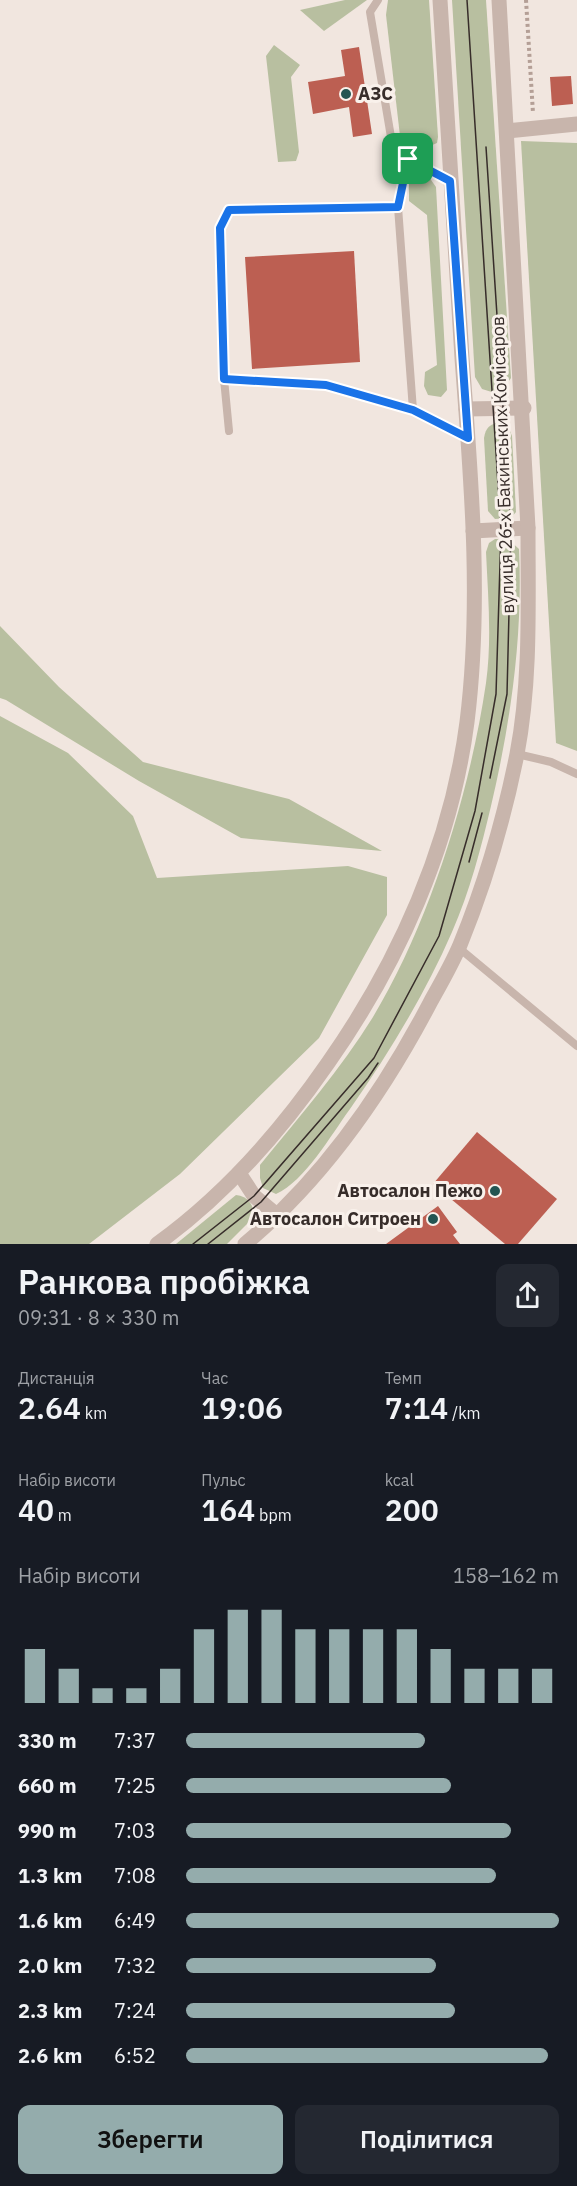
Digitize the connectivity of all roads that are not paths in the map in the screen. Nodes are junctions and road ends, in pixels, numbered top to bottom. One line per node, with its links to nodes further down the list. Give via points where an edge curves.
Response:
1 (378, 0): 6 (lane, via 370,12 393,149)
2 (440, 0): 7 (street, вулиця 26-х Бакинських Комісаров)
3 (499, 0): 5 (street, вулиця 26-х Бакинських Комісаров)
4 (577, 124): 5 (street)
5 (507, 131): 10 (street, вулиця 26-х Бакинських Комісаров)
6 (408, 159): 7 (lane); 8 (lane)
7 (450, 181): 11 (street, вулиця 26-х Бакинських Комісаров)
8 (398, 207): 9 (lane, via 229,210 220,228); 12 (lane)
9 (224, 379): 12 (lane, via 326,385); 13 (lane)
10 (524, 408): 11 (street); 15 (street, вулиця 26-х Бакинських Комісаров)
11 (466, 409): 14 (street, вулиця 26-х Бакинських Комісаров)
12 (413, 410): 14 (lane)
13 (229, 431)
14 (468, 438): 16 (street, вулиця 26-х Бакинських Комісаров)
15 (528, 528): 16 (street); 17 (street, вулиця 26-х Бакинських Комісаров, via 528,614)
16 (473, 531): 21 (street, вулиця 26-х Бакинських Комісаров, via 474,645 467,724 440,843 398,950 358,1022 279,1130)
17 (517, 754): 18 (lane, via 551,762); 19 (street, вулиця 26-х Бакинських Комісаров, via 483,885)
18 (577, 774)
19 (459, 948): 20 (lane); 22 (street, вулиця 26-х Бакинських Комісаров, via 414,1033 367,1107)
20 (577, 1046)
21 (239, 1173): 22 (street, via 254,1196); 23 (street, вулиця 26-х Бакинських Комісаров)
22 (278, 1216): 24 (street, вулиця 26-х Бакинських Комісаров)
23 (157, 1244)
24 (245, 1244)

